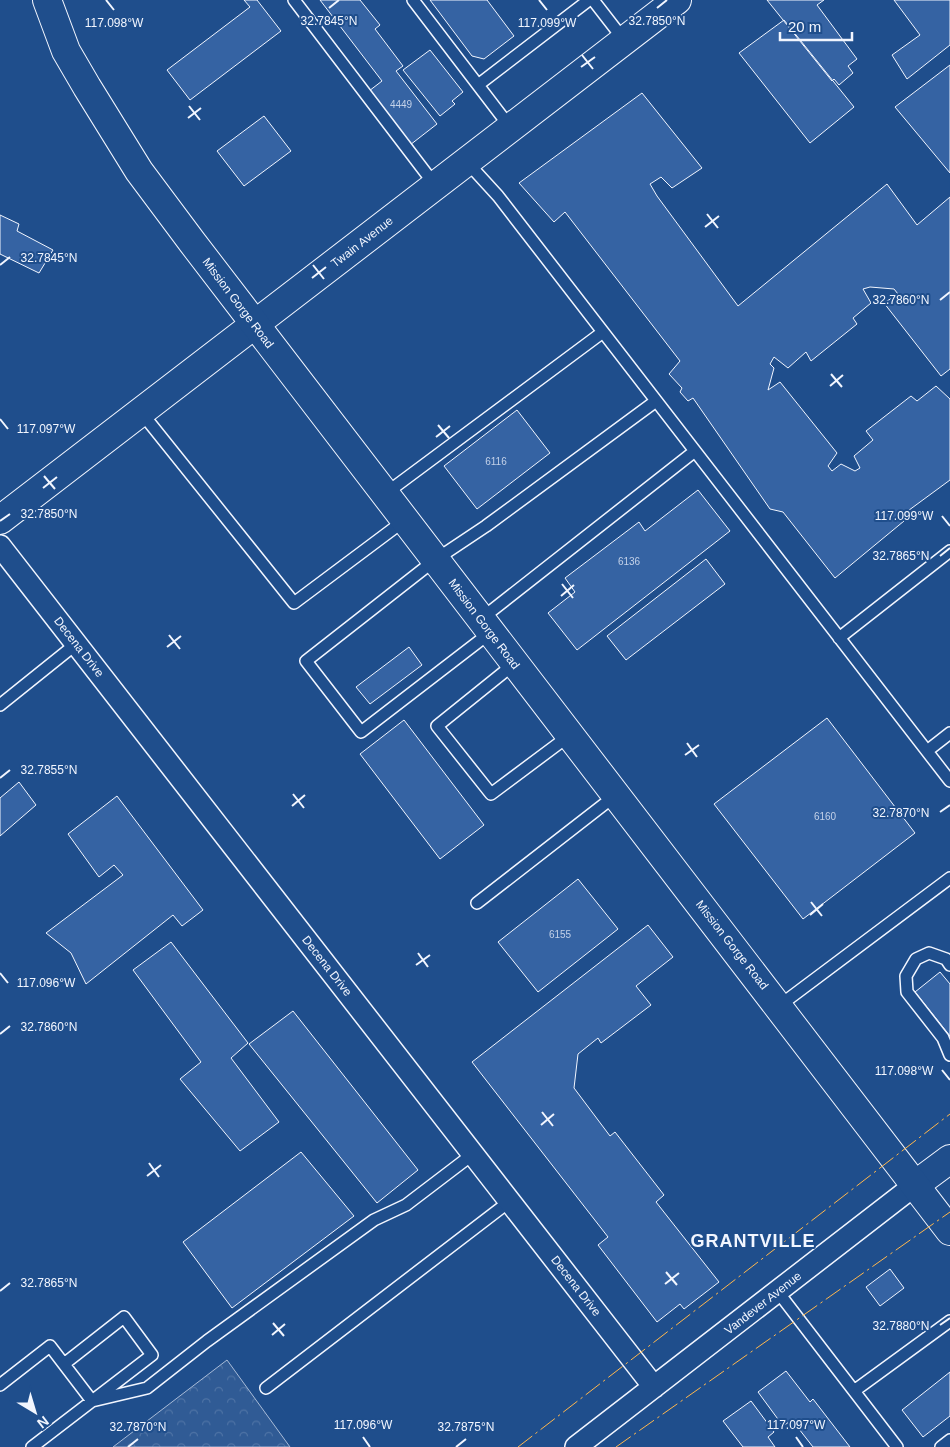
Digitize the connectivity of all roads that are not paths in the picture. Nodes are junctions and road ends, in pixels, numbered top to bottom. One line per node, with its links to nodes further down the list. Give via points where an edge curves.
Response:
1 (294, 0): 10 (lane)
2 (413, 0): 7 (lane)
3 (591, 0): 6 (lane); 7 (lane)
4 (677, 0): 6 (main road, Twain Avenue)
5 (51, 3): 11 (main road, Mission Gorge Road, via 66,51 140,171)
6 (624, 40): 8 (main road, Twain Avenue)
7 (478, 85): 8 (lane)
8 (510, 127): 9 (main road, Twain Avenue)
9 (466, 161): 10 (main road, Twain Avenue); 12 (lane, via 498,196)
10 (435, 185): 11 (main road, Twain Avenue)
11 (255, 325): 14 (main road, Twain Avenue); 16 (main road, Mission Gorge Road)
12 (603, 332): 13 (lane); 16 (lane)
13 (656, 401): 15 (lane); 21 (lane)
14 (141, 412): 17 (main road, Twain Avenue); 18 (lane, via 294,603)
15 (695, 451): 22 (lane); 23 (lane)
16 (385, 494): 18 (main road, Mission Gorge Road)
17 (0, 520)
18 (405, 520): 21 (main road, Mission Gorge Road)
19 (0, 546): 24 (street, Decena Drive)
20 (950, 551): 23 (lane)
21 (435, 560): 22 (main road, Mission Gorge Road); 22 (lane, via 306,661 361,732)
22 (486, 626): 25 (main road, Mission Gorge Road)
23 (839, 638): 29 (lane)
24 (76, 644): 26 (lane); 37 (street, Decena Drive)
25 (514, 664): 28 (main road, Mission Gorge Road); 28 (lane, via 437,726 491,794)
26 (0, 705)
27 (950, 733): 29 (lane)
28 (570, 734): 31 (main road, Mission Gorge Road)
29 (927, 751): 30 (lane)
30 (950, 781)
31 (616, 795): 33 (lane); 35 (main road, Mission Gorge Road)
32 (950, 878): 35 (lane)
33 (477, 903)
34 (950, 965): 36 (lane, via 946,959 929,953 916,959 906,976 908,992 943,1038)
35 (778, 1006): 39 (main road, Mission Gorge Road)
36 (950, 1055)
37 (473, 1154): 40 (street, Decena Drive); 49 (lane, via 406,1205 374,1220 147,1388)
38 (950, 1159): 39 (main road, Vandever Avenue)
39 (916, 1185): 41 (main road, Mission Gorge Road); 42 (street, Vandever Avenue)
40 (510, 1201): 46 (street, Decena Drive); 47 (lane)
41 (950, 1231)
42 (778, 1292): 46 (street, Vandever Avenue); 48 (lane)
43 (950, 1321): 48 (lane)
44 (64, 1364): 45 (lane, via 50,1346); 49 (lane); 49 (lane, via 124,1317 152,1355)
45 (0, 1385)
46 (654, 1387): 52 (street, Vandever Avenue)
47 (266, 1388)
48 (854, 1391): 53 (lane)
49 (92, 1401): 51 (lane)
50 (950, 1440): 54 (lane)
51 (32, 1447)
52 (576, 1447)
53 (897, 1447)
54 (941, 1447)

